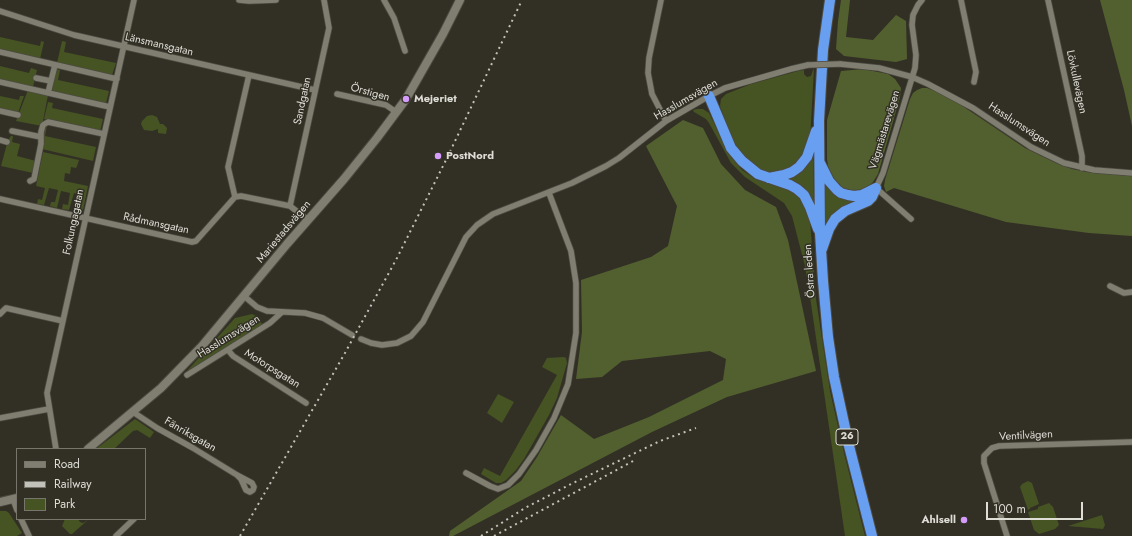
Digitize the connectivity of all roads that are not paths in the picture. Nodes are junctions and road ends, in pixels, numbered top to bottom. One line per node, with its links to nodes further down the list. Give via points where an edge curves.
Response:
1 (134, 0): 13 (street, Folkungagatan)
2 (239, 0): 3 (street)
3 (276, 0)
4 (324, 0): 24 (street, Sandgatan, via 329,28)
5 (384, 0): 14 (street, via 394,18)
6 (460, 0): 30 (street, Mariestadsvägen, via 406,99)
7 (661, 0): 32 (street, via 648,73 652,94)
8 (830, 0): 33 (highway, Östra leden / 26, via 823,50)
9 (922, 0): 19 (street, Vägmästarevägen, via 913,15 916,56)
10 (961, 0): 23 (street, via 976,72)
11 (1048, 0): 40 (street, Lövkullevägen, via 1082,156)
12 (0, 11): 13 (street, Länsmansgatan, via 74,35)
13 (124, 47): 17 (street, Länsmansgatan); 20 (street, Folkungagatan)
14 (405, 51)
15 (0, 52): 16 (street)
16 (55, 65): 20 (street); 21 (street)
17 (249, 75): 24 (street, Länsmansgatan); 46 (street, via 228,167)
18 (36, 78): 21 (street)
19 (912, 78): 27 (street, Hasslumsvägen, bridge, via 879,68 840,64 808,65 724,86); 40 (street, Hasslumsvägen, via 973,108 1031,147 1064,163); 44 (street, Vägmästarevägen)
20 (117, 79): 28 (street, Folkungagatan)
21 (51, 81): 25 (street)
22 (0, 82): 25 (street)
23 (974, 82)
24 (316, 90): 48 (street, Sandgatan)
25 (48, 93): 28 (street)
26 (337, 94): 30 (street, Örstigen, via 386,105)
27 (709, 96): 32 (street, Hasslumsvägen); 42 (highway, via 732,148 742,161 758,174)
28 (110, 107): 35 (street, Folkungagatan)
29 (0, 111): 31 (street)
30 (396, 112): 51 (street, Mariestadsvägen)
31 (18, 115)
32 (666, 121): 45 (street, Hasslumsvägen, via 606,166)
33 (819, 122): 39 (highway, Östra leden / 26); 42 (highway, via 810,149 799,166 792,172)
34 (12, 131): 36 (street)
35 (104, 134): 36 (street, via 48,122 43,125); 49 (street, Folkungagatan)
36 (41, 137): 43 (street, via 34,178)
37 (0, 140): 38 (street)
38 (7, 142)
39 (818, 161): 44 (highway, via 830,181 841,192 854,196); 52 (highway, Östra leden / 26)
40 (1082, 168): 41 (street, Hasslumsvägen)
41 (1132, 172)
42 (769, 178): 52 (highway, via 790,185 804,196)
43 (30, 181)
44 (876, 188): 50 (street); 53 (highway, via 868,201 845,211 835,219)
45 (549, 192): 61 (street, Hasslumsvägen, via 493,214 477,225 466,237 423,322 411,336 397,343 382,344); 71 (street, via 571,251 576,283 576,333 568,384 554,418 536,450 508,485 498,489)
46 (235, 197): 48 (street); 49 (street, Rådmansgatan, via 194,242)
47 (0, 199): 49 (street, Rådmansgatan)
48 (290, 206): 51 (street)
49 (85, 219): 59 (street, Folkungagatan)
50 (911, 219)
51 (308, 220): 56 (street, Mariestadsvägen)
52 (820, 233): 53 (highway, Östra leden / 26)
53 (821, 253): 79 (highway, Östra leden / 26, via 827,330 834,377)
54 (1110, 286): 55 (street, via 1124,293)
55 (1132, 292)
56 (244, 296): 57 (street, Hasslumsvägen, via 267,311); 66 (street, Mariestadsvägen, via 188,361)
57 (281, 313): 60 (street, Hasslumsvägen, via 305,313 322,318); 62 (street, Hasslumsvägen)
58 (0, 314): 59 (street, via 6,308)
59 (63, 321): 65 (street, Folkungagatan, via 47,393)
60 (352, 335)
61 (361, 339)
62 (228, 350): 63 (street, Hasslumsvägen); 64 (street, Motorpsgatan, via 233,356)
63 (186, 375)
64 (306, 403)
65 (49, 409): 67 (street); 69 (street, Folkungagatan)
66 (133, 412): 70 (street, Mariestadsvägen); 72 (street, Fänriksgatan)
67 (0, 418)
68 (1132, 442): 80 (street, Ventilvägen, via 992,448 984,456 984,463)
69 (56, 448)
70 (89, 448)
71 (466, 473)
72 (237, 474)
73 (15, 499): 74 (street)
74 (0, 502)
75 (21, 520): 77 (street)
76 (133, 520): 78 (street)
77 (30, 536)
78 (116, 536)
79 (872, 536)
80 (1007, 536)

